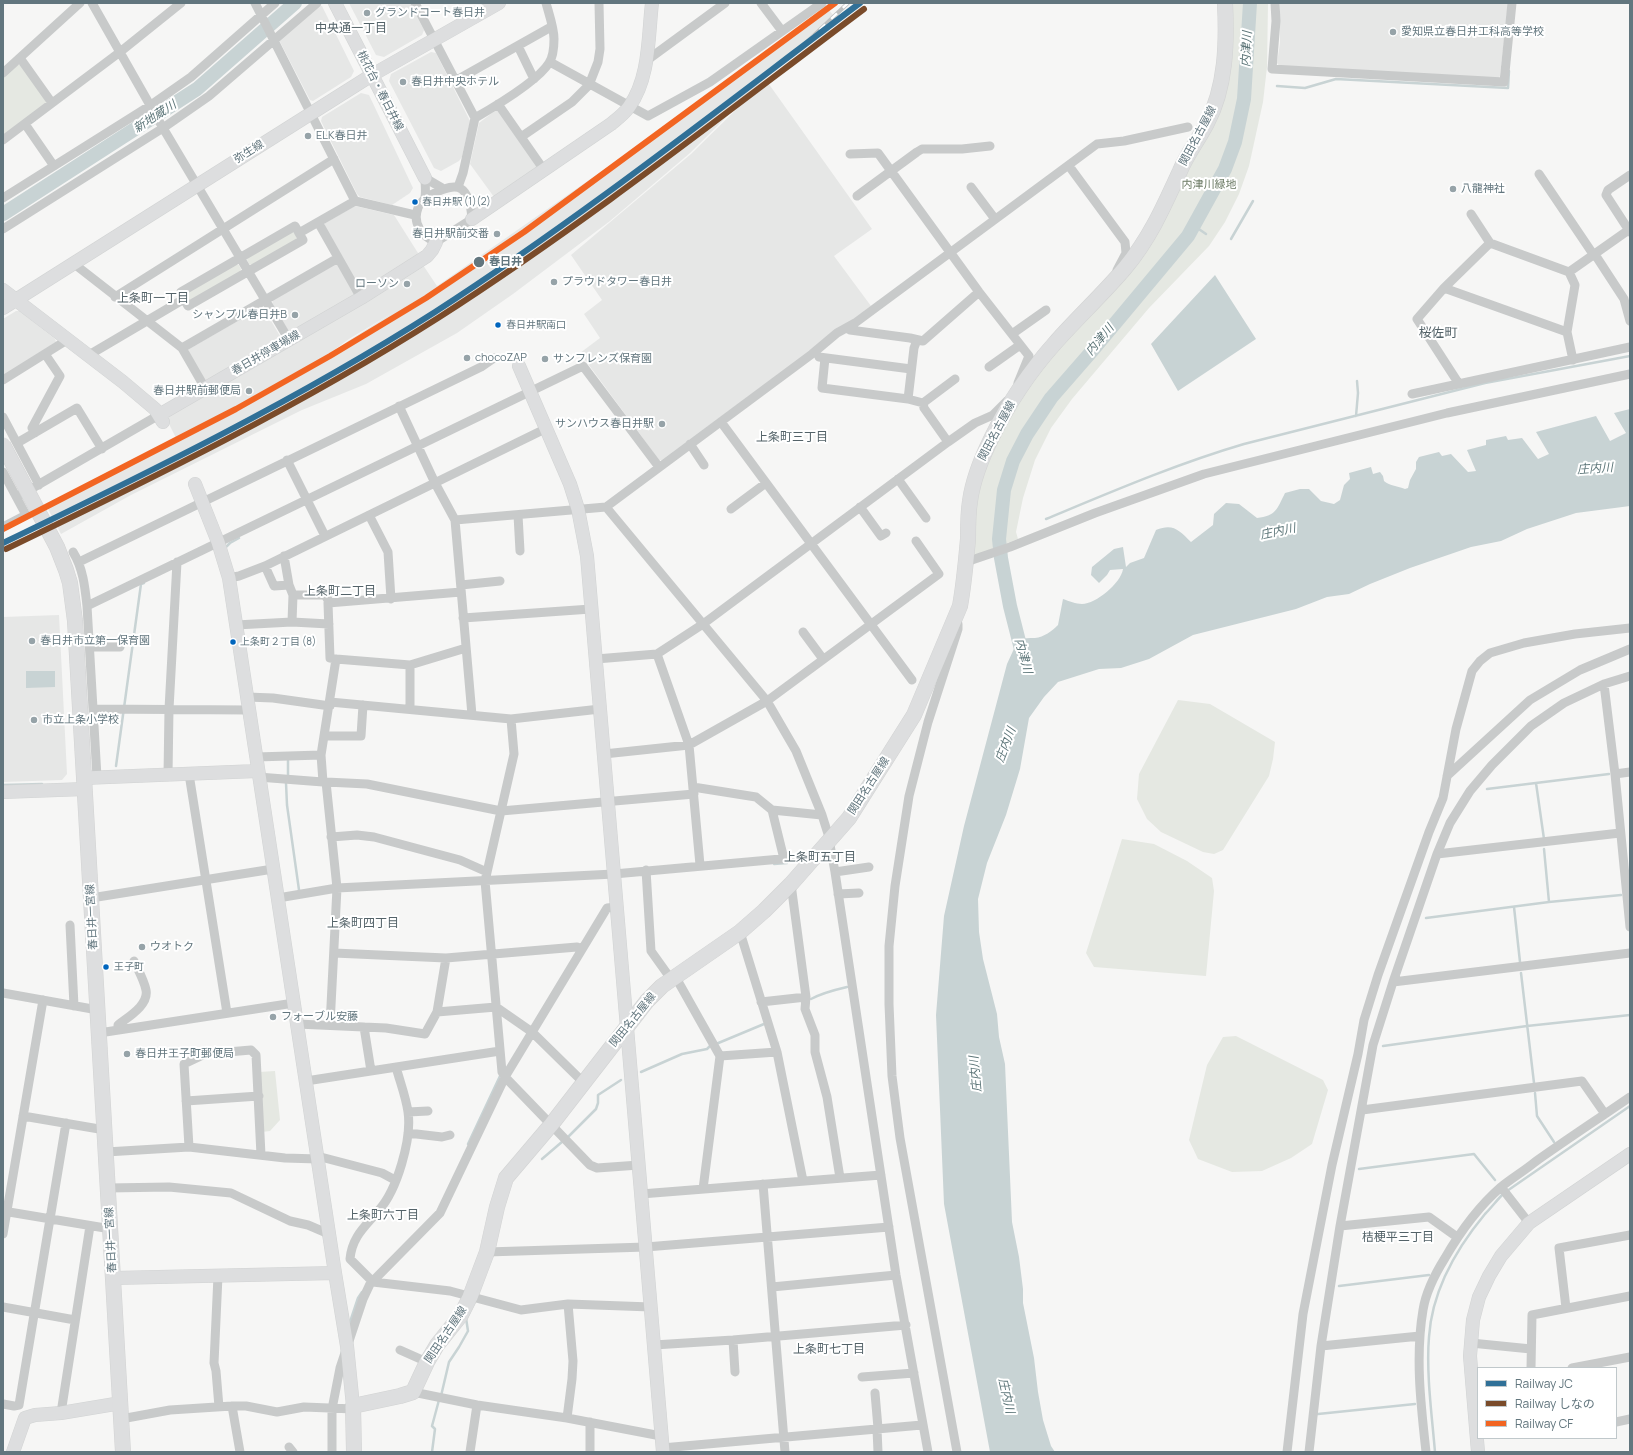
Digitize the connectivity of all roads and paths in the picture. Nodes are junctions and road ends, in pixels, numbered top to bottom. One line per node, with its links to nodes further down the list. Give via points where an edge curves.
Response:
1 (80, 3): 26 (street)
2 (92, 3): 25 (street)
3 (181, 3): 25 (street)
4 (255, 3): 19 (street)
5 (275, 3): 19 (street)
6 (317, 3): 22 (street)
7 (335, 3): 30 (street, 桃花台・春日井線)
8 (416, 3): 23 (street)
9 (499, 3): 23 (street, 弥生線)
10 (546, 3): 20 (street)
11 (599, 3): 33 (street, via 600,49)
12 (652, 3): 27 (street)
13 (725, 3): 27 (street)
14 (761, 3): 21 (street)
15 (822, 3): 21 (street)
16 (1225, 3): 82 (main road, 関田名古屋線, via 1224,69 1212,113 1153,228 1139,251)
17 (1275, 3): 18 (street, via 1272,69 1504,82)
18 (1512, 3)
19 (263, 18): 22 (street); 36 (street)
20 (552, 27): 24 (street); 28 (street, via 554,38)
21 (782, 31): 37 (street, via 710,82 661,110 648,116)
22 (273, 38): 38 (street); 41 (street, via 209,96)
23 (434, 40): 30 (street, 弥生線); 32 (street)
24 (518, 46): 31 (street); 32 (street)
25 (120, 52): 34 (street); 36 (street)
26 (20, 58): 29 (street); 34 (street)
27 (646, 61): 37 (street, via 639,90)
28 (550, 62): 31 (street); 33 (street)
29 (3, 74)
30 (372, 75): 38 (street, 弥生線); 54 (street, 桃花台・春日井線)
31 (534, 79): 35 (street)
32 (455, 81): 39 (street)
33 (589, 85): 37 (street); 43 (street, via 572,102)
34 (52, 103): 40 (street)
35 (498, 104): 39 (street); 43 (street)
36 (151, 106): 41 (street); 48 (street)
37 (630, 106): 50 (street, via 611,124)
38 (310, 114): 47 (street); 55 (street, 弥生線)
39 (475, 118): 57 (street)
40 (25, 124): 44 (street); 48 (street)
41 (162, 126): 55 (street); 69 (street)
42 (1188, 127): 49 (street, via 1098,144)
43 (521, 137): 50 (street)
44 (3, 140)
45 (990, 146): 51 (street, via 922,149)
46 (850, 154): 51 (street, via 878,153)
47 (334, 159): 62 (street); 68 (street)
48 (54, 166): 60 (street)
49 (1069, 166): 66 (street); 82 (street, via 1125,242 1126,253)
50 (544, 170): 65 (street)
51 (890, 171): 59 (street); 74 (street)
52 (1539, 174): 75 (street)
53 (1630, 175): 70 (street, via 1608,190 1606,195)
54 (425, 178): 58 (street); 61 (street)
55 (197, 185): 68 (street); 78 (street, 弥生線)
56 (971, 186): 66 (street)
57 (458, 187): 58 (street); 65 (street, via 464,191 471,206)
58 (442, 188): 61 (street)
59 (857, 196)
60 (3, 198)
61 (425, 198): 64 (street)
62 (355, 201): 64 (street); 67 (street)
63 (1471, 214): 73 (street)
64 (415, 215): 72 (street, via 425,237)
65 (472, 219): 72 (street)
66 (995, 219): 74 (street)
67 (318, 222): 71 (street); 77 (street)
68 (222, 228): 76 (street); 86 (street)
69 (3, 229)
70 (1630, 230): 75 (street)
71 (299, 233): 76 (street, via 295,226); 79 (street, via 303,240)
72 (436, 242): 87 (street, 春日井停車場線, via 427,256)
73 (1490, 243): 80 (street); 81 (street)
74 (950, 252): 84 (street); 95 (street, via 856,324)
75 (1593, 253): 80 (street); 85 (street)
76 (240, 258): 79 (street); 88 (street, via 181,292)
77 (338, 258): 87 (street); 90 (street)
78 (73, 264): 86 (street); 89 (street, 弥生線)
79 (248, 272): 88 (street, via 188,306); 90 (street)
80 (1569, 272): 96 (street, via 1575,285)
81 (1444, 288): 96 (street); 116 (street, via 1417,319)
82 (1106, 289): 120 (main road, 関田名古屋線, via 1039,361)
83 (3, 290): 89 (street)
84 (979, 292): 97 (street); 100 (street, via 923,341)
85 (1627, 296): 94 (street)
86 (115, 297): 93 (street)
87 (361, 298): 99 (street, 春日井停車場線)
88 (184, 299): 93 (street)
89 (16, 300): 91 (street, 弥生線); 98 (street)
90 (265, 301): 99 (street); 103 (street)
91 (3, 308)
92 (1046, 310): 97 (street)
93 (146, 321): 103 (street); 106 (street)
94 (1630, 321)
95 (847, 328): 100 (street); 105 (street)
96 (1567, 332): 109 (street)
97 (1012, 334): 101 (street)
98 (67, 340): 104 (street); 106 (street)
99 (289, 340): 117 (street, 春日井停車場線)
100 (917, 340): 112 (street)
101 (1020, 345): 111 (street); 120 (street, via 1028,356)
102 (1630, 347): 109 (street)
103 (182, 348): 117 (street)
104 (45, 354): 115 (street); 128 (street, via 60,376 32,428)
105 (812, 354): 108 (street); 126 (street)
106 (89, 355): 125 (street, via 155,409)
107 (494, 358): 123 (street, via 481,367)
108 (825, 358): 112 (street); 121 (street, via 822,388)
109 (1573, 360): 116 (street)
110 (519, 366): 118 (street)
111 (989, 367)
112 (911, 369): 121 (street)
113 (1630, 374): 165 (street, via 1447,413 1204,474)
114 (955, 379): 122 (street)
115 (3, 380)
116 (1459, 384): 119 (street)
117 (205, 388): 125 (street, 春日井停車場線)
118 (531, 391): 127 (street); 132 (street); 136 (street, via 583,366)
119 (1412, 394)
120 (1015, 397): 129 (street, via 1006,400 993,415 975,423); 165 (main road, 関田名古屋線, via 992,436 974,481 969,503)
121 (908, 399): 122 (street)
122 (923, 403): 129 (street)
123 (399, 406): 132 (street); 134 (street)
124 (3, 417): 130 (street)
125 (161, 419): 133 (street)
126 (721, 422): 131 (street); 140 (street)
127 (547, 428): 139 (street); 148 (street)
128 (35, 433): 130 (street); 133 (street, via 77,408)
129 (948, 442): 138 (street)
130 (10, 444): 142 (street); 219 (main road, 春日井一宮線, bridge, via 57,547 70,583 75,621 83,760)
131 (690, 444): 135 (street); 136 (street)
132 (418, 446): 139 (street); 144 (street)
133 (102, 449): 142 (street)
134 (287, 460): 144 (street); 145 (street)
135 (704, 465)
136 (659, 467): 146 (street)
137 (3, 472): 143 (street)
138 (898, 479): 147 (street); 152 (street)
139 (435, 483): 150 (street); 153 (street)
140 (766, 483): 149 (street); 159 (street)
141 (195, 484): 145 (street)
142 (39, 485): 143 (street)
143 (17, 498): 154 (street, via 26,515)
144 (307, 500): 156 (street); 158 (street)
145 (202, 502): 158 (street); 163 (street)
146 (606, 506): 148 (street); 180 (street)
147 (860, 507): 155 (street, via 881,536); 159 (street)
148 (578, 509): 151 (street); 176 (street, via 587,556)
149 (732, 509)
150 (369, 515): 156 (street); 172 (street, via 388,552)
151 (518, 515): 153 (street); 160 (street)
152 (926, 518)
153 (455, 520): 170 (street)
154 (3, 527)
155 (886, 533)
156 (325, 536): 162 (street)
157 (916, 541): 181 (street, via 939,574)
158 (218, 542): 164 (street); 167 (street)
159 (812, 544): 180 (street); 181 (street)
160 (520, 551)
161 (73, 552): 163 (street)
162 (284, 556): 166 (street); 169 (street)
163 (79, 562): 174 (street)
164 (177, 562): 174 (street); 204 (street)
165 (966, 562): 175 (main road, 関田名古屋線)
166 (265, 566): 167 (street); 169 (street, via 274,586)
167 (229, 578): 182 (street)
168 (500, 581): 170 (street)
169 (289, 585): 171 (street)
170 (461, 588): 172 (street); 177 (street)
171 (293, 595): 173 (street, via 325,595); 178 (street)
172 (391, 598): 173 (street)
173 (330, 603): 179 (street)
174 (88, 606): 185 (street)
175 (960, 606): 229 (main road, 関田名古屋線, via 914,715 853,811); 389 (street, via 958,629 928,722 910,796 895,886 889,946 892,1076 900,1138)
176 (592, 609): 177 (street); 191 (street)
177 (463, 618): 187 (street)
178 (292, 622): 179 (street); 182 (street)
179 (329, 624): 190 (street, via 330,658)
180 (703, 624): 189 (street); 198 (street)
181 (872, 624): 192 (street); 195 (street)
182 (236, 625): 197 (street)
183 (1630, 628): 218 (street, via 1524,643 1490,654 1480,661 1472,671)
184 (803, 632): 192 (street)
185 (90, 647): 186 (street); 201 (street)
186 (120, 647)
187 (466, 648): 193 (street); 206 (street)
188 (1630, 649): 218 (street, via 1580,670 1530,700)
189 (657, 654): 191 (street); 209 (street)
190 (336, 659): 193 (street); 199 (street)
191 (596, 659): 203 (street)
192 (823, 660): 198 (street)
193 (410, 664): 202 (street)
194 (1630, 676): 196 (street)
195 (912, 680)
196 (1604, 684): 216 (street); 230 (street, via 1564,703 1531,726 1512,744 1470,791 1450,823)
197 (247, 697): 199 (street); 205 (street)
198 (767, 701): 209 (street); 226 (street, via 796,751)
199 (330, 704): 200 (street); 208 (street)
200 (363, 705): 202 (street); 208 (street, via 361,736)
201 (93, 709): 204 (street); 219 (street)
202 (410, 709): 206 (street)
203 (600, 709): 207 (street); 210 (street)
204 (169, 710): 205 (street); 217 (street)
205 (249, 710): 212 (street)
206 (472, 715): 207 (street)
207 (511, 718): 225 (street, via 514,754)
208 (324, 736): 211 (street)
209 (690, 745): 210 (street); 221 (street)
210 (604, 754): 223 (street)
211 (321, 755): 212 (street); 220 (street)
212 (256, 757): 215 (street)
213 (1630, 772): 216 (street)
214 (189, 774): 215 (street); 217 (street); 240 (street)
215 (258, 774): 220 (street); 235 (street)
216 (1615, 774): 227 (street)
217 (168, 775): 219 (street)
218 (1447, 776): 390 (street, via 1443,798 1364,1020 1303,1314)
219 (88, 781): 222 (street); 246 (main road, 春日井一宮線)
220 (324, 782): 225 (street, via 367,784); 228 (street)
221 (694, 790): 223 (street); 224 (street, via 756,797); 233 (street)
222 (3, 792)
223 (608, 802): 225 (street); 238 (street)
224 (772, 810): 226 (street); 231 (street)
225 (501, 811): 239 (street)
226 (822, 815): 229 (street)
227 (1620, 833): 230 (street); 244 (street)
228 (331, 837): 239 (street, via 374,837 460,860); 242 (street)
229 (829, 842): 232 (main road, 関田名古屋線); 237 (street)
230 (1437, 854): 259 (street)
231 (784, 859): 232 (street); 233 (street)
232 (812, 859): 241 (main road, 関田名古屋線)
233 (700, 865): 236 (street)
234 (869, 867): 237 (street)
235 (273, 869): 240 (street); 247 (street)
236 (646, 870): 238 (street); 258 (street, via 651,951)
237 (835, 872): 245 (street)
238 (614, 874): 239 (street); 248 (street)
239 (486, 877): 242 (street); 255 (street)
240 (206, 879): 246 (street); 269 (street)
241 (791, 884): 251 (main road, 関田名古屋線); 261 (street)
242 (337, 888): 247 (street); 253 (street)
243 (859, 893): 245 (street)
244 (1628, 893): 250 (street)
245 (838, 894): 304 (street)
246 (91, 898): 267 (main road, 春日井一宮線)
247 (278, 898): 264 (street)
248 (617, 907): 252 (street, via 607,908); 272 (street)
249 (70, 925): 265 (street)
250 (1630, 927)
251 (740, 932): 258 (main road, 関田名古屋線); 263 (street)
252 (582, 950): 255 (street, via 577,947); 275 (street)
253 (334, 953): 256 (street); 271 (street)
254 (1630, 953): 259 (street)
255 (492, 954): 256 (street); 266 (street)
256 (446, 958): 268 (street)
257 (134, 961): 274 (street, via 146,991 145,999 134,1013 118,1025)
258 (673, 977): 272 (main road, 関田名古屋線, via 647,1001); 279 (street)
259 (1393, 982): 288 (street, via 1373,1045)
260 (3, 993): 262 (street)
261 (806, 997): 263 (street); 305 (street, via 805,1009 815,1035 815,1052 827,1097)
262 (43, 1000): 265 (street); 292 (street)
263 (761, 1002): 278 (street)
264 (294, 1003): 269 (street); 270 (street)
265 (74, 1006): 267 (street)
266 (496, 1007): 268 (street); 275 (street); 277 (street)
267 (98, 1010): 276 (main road, 春日井一宮線)
268 (436, 1012): 273 (street, via 425,1034)
269 (227, 1013): 274 (street)
270 (297, 1024): 271 (street); 283 (street)
271 (330, 1024): 273 (street)
272 (628, 1026): 284 (main road, 関田名古屋線); 303 (street)
273 (364, 1027): 281 (street)
274 (118, 1030): 276 (street)
275 (532, 1032): 282 (street); 284 (street)
276 (99, 1033): 295 (main road, 春日井一宮線)
277 (500, 1051): 280 (street); 282 (street)
278 (777, 1052): 279 (street); 307 (street)
279 (720, 1056): 310 (street)
280 (396, 1067): 281 (street); 290 (street)
281 (371, 1071): 283 (street)
282 (505, 1078): 294 (street); 333 (street, via 440,1213)
283 (306, 1082): 302 (street)
284 (584, 1083): 294 (main road, 関田名古屋線)
285 (259, 1096): 287 (street); 287 (street, via 256,1055 251,1050 205,1054 184,1064); 301 (street)
286 (1630, 1097): 291 (street)
287 (186, 1101): 298 (street)
288 (1362, 1110): 291 (street, via 1582,1081); 317 (street)
289 (428, 1111): 290 (street)
290 (408, 1112): 296 (street)
291 (1605, 1114): 311 (street)
292 (23, 1116): 293 (street); 313 (street)
293 (66, 1123): 295 (street); 314 (street)
294 (551, 1125): 303 (street, via 590,1165 597,1168); 326 (main road, 関田名古屋線, via 506,1178)
295 (105, 1130): 299 (main road, 春日井一宮線)
296 (408, 1133): 297 (street, via 442,1137); 306 (street, via 405,1153)
297 (450, 1135)
298 (189, 1147): 299 (street); 301 (street)
299 (106, 1152): 309 (main road, 春日井一宮線)
300 (1630, 1154): 315 (street)
301 (261, 1155): 302 (street, via 285,1158)
302 (317, 1157): 306 (street, via 382,1173); 321 (street)
303 (639, 1165): 312 (street)
304 (881, 1174): 305 (street); 318 (street)
305 (840, 1178): 307 (street)
306 (395, 1180): 328 (street, via 380,1210 357,1234)
307 (803, 1181): 308 (street)
308 (763, 1184): 310 (street); 323 (street)
309 (108, 1188): 319 (main road, 春日井一宮線); 321 (street, via 168,1187 231,1193 290,1221)
310 (703, 1189): 312 (street)
311 (1503, 1190): 315 (street); 324 (street, via 1479,1209)
312 (641, 1194): 325 (street)
313 (5, 1212): 314 (street); 320 (street)
314 (50, 1219): 316 (street); 341 (street)
315 (1529, 1223): 347 (street, via 1501,1256 1489,1276 1479,1297)
316 (90, 1226): 319 (street); 342 (street)
317 (1340, 1226): 324 (street, via 1429,1217); 350 (street)
318 (890, 1227): 323 (street); 330 (street)
319 (111, 1229): 332 (main road, 春日井一宮線)
320 (3, 1234)
321 (329, 1234): 327 (street)
322 (1630, 1235): 340 (street, via 1559,1248)
323 (767, 1236): 325 (street); 334 (street)
324 (1457, 1237): 344 (street, via 1430,1286 1423,1310)
325 (646, 1246): 326 (street); 339 (street)
326 (487, 1252): 336 (main road, 関田名古屋線)
327 (332, 1259): 328 (street); 329 (street)
328 (350, 1259): 333 (street)
329 (334, 1274): 331 (street); 349 (street)
330 (896, 1275): 334 (street); 343 (street)
331 (218, 1276): 332 (street); 366 (street, via 214,1363)
332 (114, 1278): 362 (main road, 春日井一宮線)
333 (373, 1282): 336 (street, via 450,1291); 349 (street, via 363,1299)
334 (772, 1287): 345 (street)
335 (1630, 1296): 340 (street)
336 (470, 1297): 337 (street, via 520,1310); 354 (main road, 関田名古屋線, via 462,1315 437,1345)
337 (568, 1304): 339 (street); 370 (street, via 573,1361)
338 (3, 1307): 341 (street)
339 (651, 1307): 348 (street)
340 (1566, 1308): 351 (street, via 1532,1315)
341 (34, 1313): 342 (street); 363 (street, via 19,1404)
342 (75, 1320): 369 (street)
343 (906, 1325): 345 (street); 358 (street)
344 (1420, 1336): 350 (street); 392 (street, via 1421,1403)
345 (776, 1337): 346 (street); 377 (street)
346 (733, 1340): 348 (street); 357 (street)
347 (1471, 1343): 351 (street); 393 (street)
348 (654, 1345): 378 (street)
349 (347, 1346): 367 (street); 368 (street)
350 (1321, 1346): 391 (street)
351 (1530, 1349): 355 (street)
352 (400, 1350): 354 (street)
353 (1630, 1357): 356 (street)
354 (427, 1362): 360 (main road, 関田名古屋線)
355 (1531, 1367)
356 (1577, 1367)
357 (735, 1372)
358 (914, 1373): 359 (street); 375 (street)
359 (862, 1377)
360 (413, 1392): 364 (street); 367 (main road)
361 (875, 1393): 376 (street)
362 (120, 1403): 369 (street); 371 (main road, 春日井一宮線)
363 (3, 1404)
364 (477, 1405): 370 (street); 384 (street)
365 (232, 1406): 366 (street); 368 (street, via 277,1412 304,1407); 381 (street)
366 (219, 1407): 371 (street, via 170,1410)
367 (354, 1407): 368 (street); 383 (main road)
368 (332, 1409): 382 (street)
369 (61, 1413): 379 (street, via 25,1418)
370 (567, 1418): 373 (street)
371 (121, 1419): 380 (main road, 春日井一宮線)
372 (1630, 1419): 374 (street)
373 (590, 1422): 378 (street); 385 (street)
374 (1617, 1422)
375 (922, 1425): 376 (street); 388 (street)
376 (877, 1428): 377 (street); 387 (street)
377 (784, 1436): 378 (street); 386 (street)
378 (662, 1445)
379 (13, 1452)
380 (123, 1452)
381 (240, 1452)
382 (332, 1452)
383 (354, 1452)
384 (470, 1452)
385 (590, 1452)
386 (786, 1452)
387 (878, 1452)
388 (928, 1452)
389 (957, 1452)
390 (1287, 1452)
391 (1309, 1452)
392 (1426, 1452)
393 (1478, 1452)

